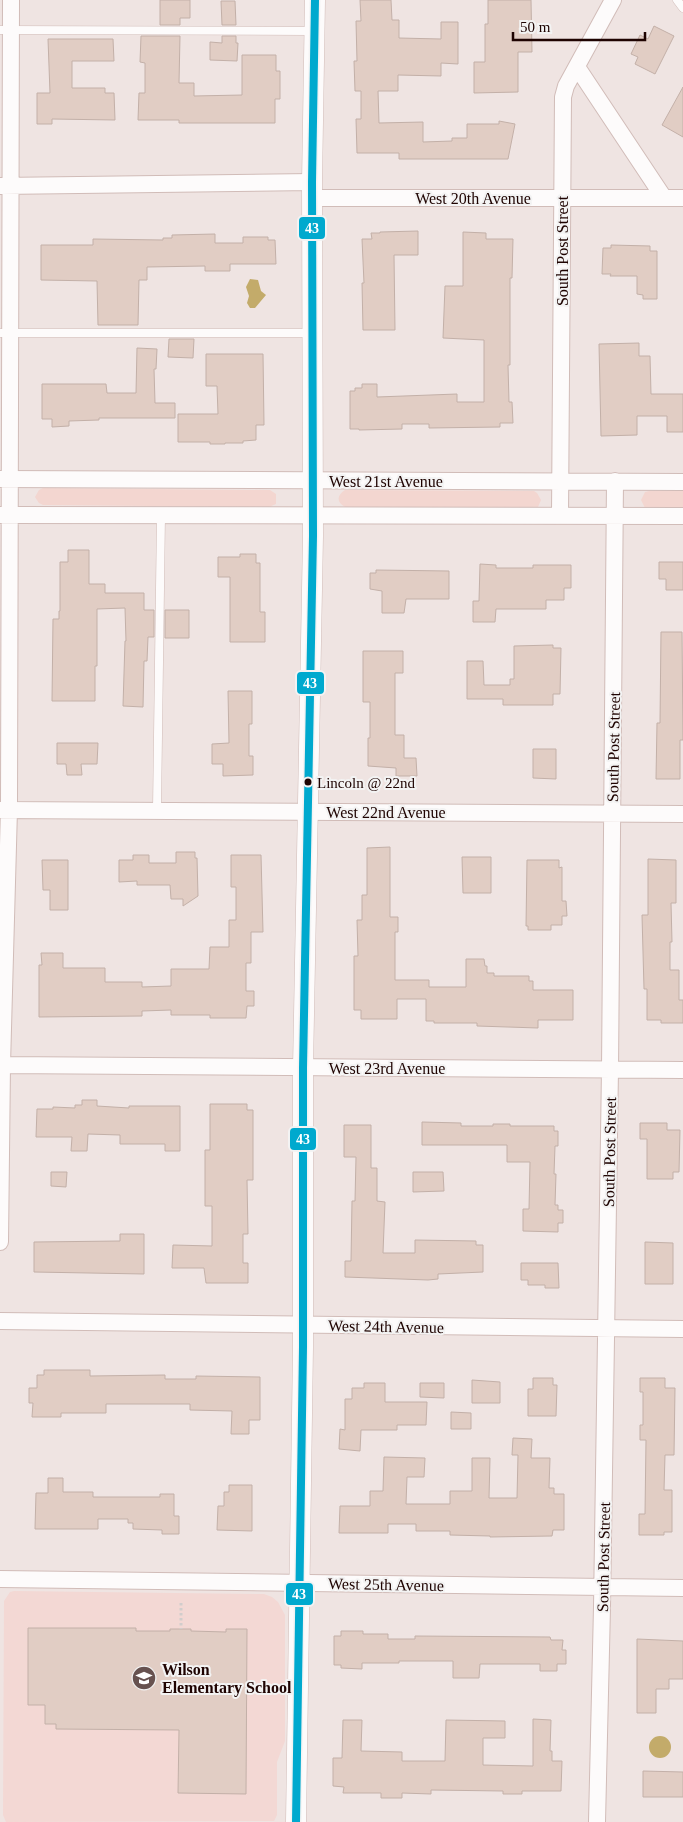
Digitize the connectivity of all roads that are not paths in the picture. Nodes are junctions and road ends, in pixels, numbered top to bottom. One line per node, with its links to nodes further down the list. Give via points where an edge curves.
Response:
1 (11, 0): 6 (street)
2 (315, 0): 7 (street)
3 (613, 0): 8 (street, South Post Street)
4 (677, 0): 5 (lane)
5 (683, 8)
6 (6, 30): 7 (lane); 9 (street)
7 (314, 32): 10 (street)
8 (577, 67): 11 (street, South Post Street, via 562,97); 12 (street)
9 (5, 186): 10 (street, West 20th Avenue); 14 (street)
10 (312, 190): 11 (street, West 20th Avenue); 15 (street)
11 (562, 198): 12 (street, West 20th Avenue); 18 (street, South Post Street)
12 (664, 198): 13 (street, West 20th Avenue)
13 (683, 198)
14 (5, 333): 15 (lane); 16 (street)
15 (313, 333): 17 (street)
16 (5, 479): 17 (street, West 21st Avenue); 21 (street)
17 (313, 481): 18 (street, West 21st Avenue); 23 (street)
18 (561, 481): 19 (street, West 21st Avenue); 24 (street, South Post Street)
19 (615, 481): 20 (street, West 21st Avenue); 25 (street, South Post Street)
20 (683, 482)
21 (5, 515): 22 (street); 27 (street)
22 (161, 515): 23 (street); 28 (lane)
23 (313, 515): 24 (street); 29 (street)
24 (560, 515): 25 (street)
25 (615, 515): 26 (street); 30 (street, South Post Street)
26 (683, 516)
27 (4, 810): 28 (street, West 22nd Avenue); 32 (street)
28 (157, 810): 29 (street, West 22nd Avenue)
29 (309, 811): 30 (street, West 22nd Avenue); 33 (street)
30 (612, 813): 31 (street, West 22nd Avenue); 34 (street, South Post Street)
31 (683, 814)
32 (2, 1065): 33 (street, West 23rd Avenue); 36 (street)
33 (303, 1068): 34 (street, West 23rd Avenue); 39 (street)
34 (610, 1069): 35 (street, West 23rd Avenue); 40 (street, South Post Street)
35 (683, 1070)
36 (1, 1110): 37 (street)
37 (0, 1242)
38 (0, 1321): 39 (street, West 24th Avenue)
39 (303, 1325): 40 (street, West 24th Avenue); 43 (street)
40 (606, 1328): 41 (street, West 24th Avenue); 44 (street, South Post Street)
41 (683, 1329)
42 (0, 1579): 43 (street, West 25th Avenue)
43 (300, 1583): 44 (street, West 25th Avenue); 46 (street)
44 (602, 1587): 45 (street, West 25th Avenue); 47 (street, South Post Street)
45 (683, 1588)
46 (296, 1822)
47 (597, 1822)

